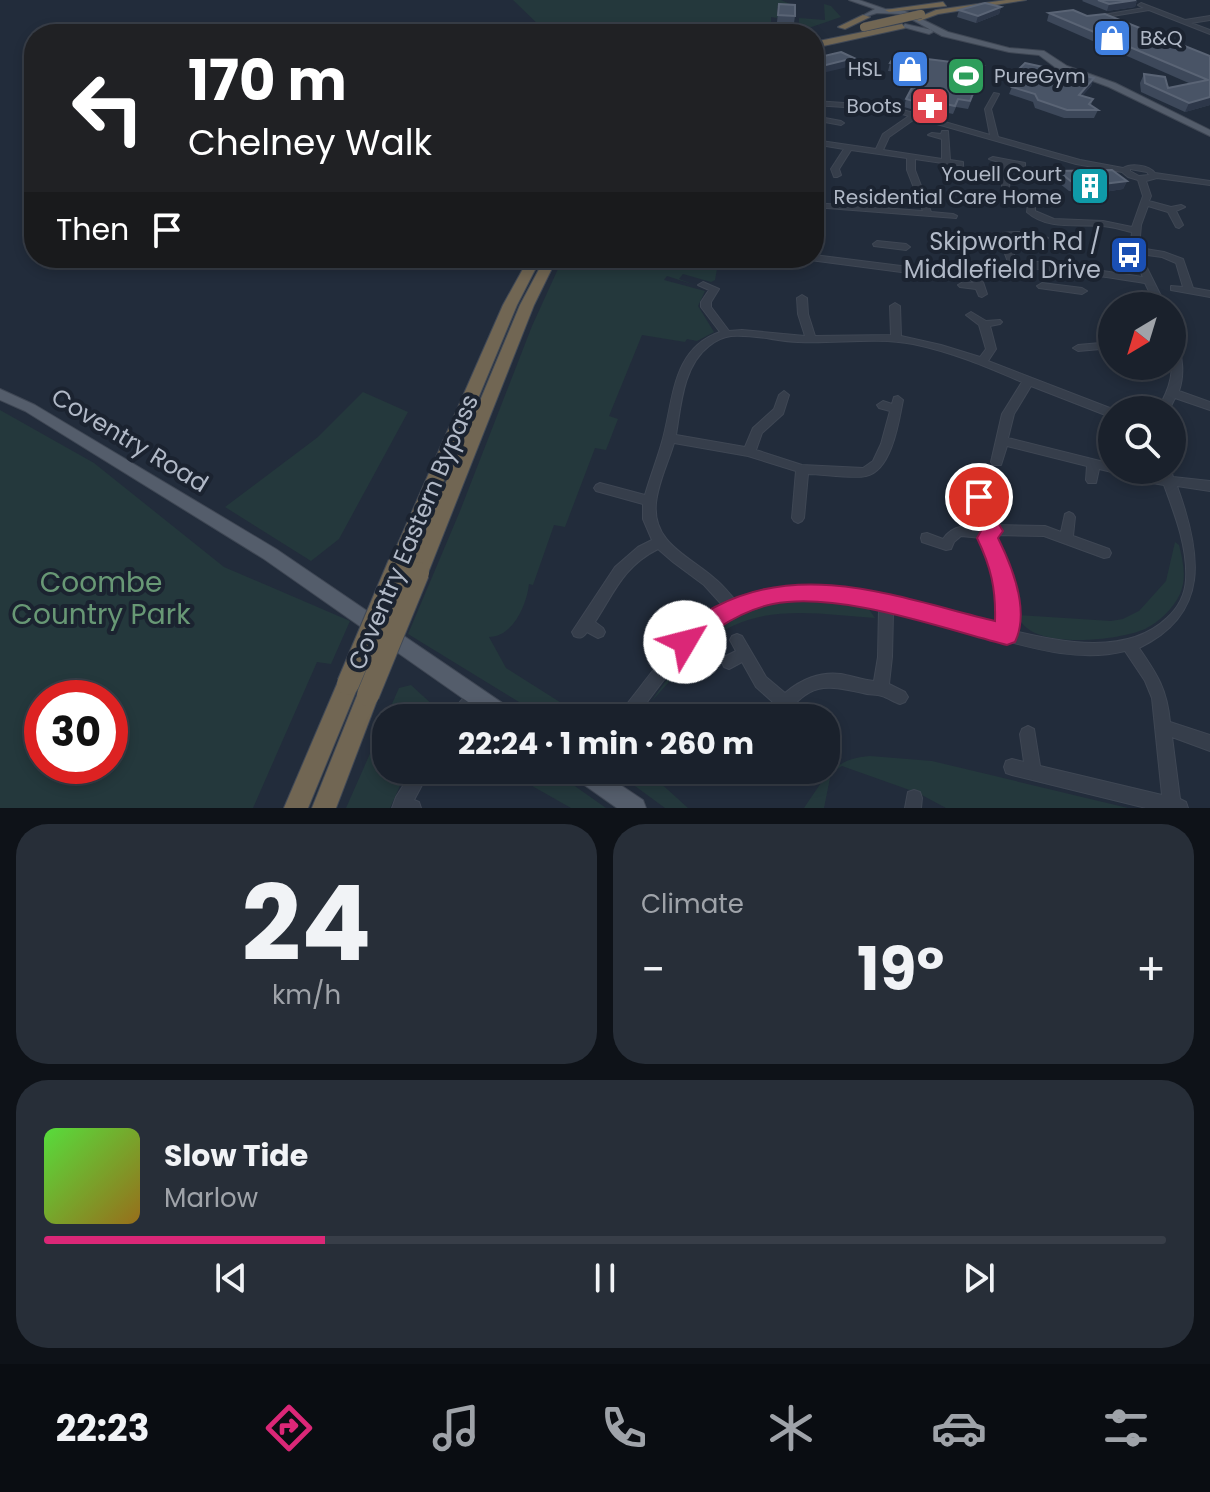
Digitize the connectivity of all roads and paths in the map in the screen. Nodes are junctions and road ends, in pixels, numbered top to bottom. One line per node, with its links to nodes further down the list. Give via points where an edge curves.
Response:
1 (844, 0): 11 (main road)
2 (852, 0): 9 (main road)
3 (969, 0): 9 (highway)
4 (980, 0): 12 (highway)
5 (1005, 0): 12 (highway)
6 (1022, 0): 12 (highway)
7 (1141, 5): 8 (street)
8 (1150, 9): 13 (street); 16 (street)
9 (888, 10): 11 (main road); 12 (main road)
10 (1088, 11): 13 (street)
11 (866, 16): 17 (main road, via 876,23); 18 (highway)
12 (918, 16): 17 (main road); 20 (highway, bridge); 22 (main road, via 932,29)
13 (1100, 16): 15 (street)
14 (1210, 18): 16 (street)
15 (1112, 21)
16 (1183, 22): 19 (street)
17 (903, 26): 21 (highway); 22 (main road)
18 (832, 29)
19 (1210, 32)
20 (824, 38)
21 (824, 39)
22 (1024, 54): 23 (main road); 24 (main road)
23 (1050, 57): 24 (main road); 25 (main road)
24 (1039, 61): 25 (main road)
25 (1067, 68): 26 (street); 34 (main road)
26 (1055, 71)
27 (996, 94): 36 (street, via 988,109)
28 (824, 103): 29 (street, via 878,106)
29 (915, 115): 36 (street); 39 (street, via 886,136)
30 (824, 120): 31 (street)
31 (828, 121): 32 (street); 33 (street)
32 (841, 123)
33 (824, 128)
34 (1210, 133)
35 (932, 135): 42 (street, via 945,135)
36 (995, 139): 47 (street)
37 (824, 144): 38 (street)
38 (848, 148): 39 (street); 46 (street, via 836,172)
39 (878, 152): 40 (street)
40 (911, 157): 42 (street); 55 (street)
41 (993, 159): 43 (street)
42 (946, 162): 44 (street)
43 (1006, 162): 45 (street); 58 (street, via 1005,193 1032,203 1031,212 1039,218)
44 (960, 164)
45 (1022, 165)
46 (824, 169)
47 (1124, 170): 48 (street, via 1138,167); 49 (street)
48 (1155, 175): 49 (street); 50 (street)
49 (1141, 179): 51 (street)
50 (1210, 183)
51 (1146, 203): 54 (street); 58 (street)
52 (824, 206): 55 (street)
53 (1181, 207): 54 (street)
54 (1171, 210): 57 (street)
55 (928, 214): 56 (street)
56 (953, 216)
57 (1179, 225)
58 (1136, 231): 64 (street)
59 (1044, 239): 67 (street, via 1006,235)
60 (877, 244): 61 (street)
61 (894, 246): 62 (street); 72 (street)
62 (906, 247)
63 (1178, 247): 65 (street)
64 (1134, 250): 65 (street); 73 (street)
65 (1171, 257): 79 (street, via 1182,265)
66 (824, 260): 72 (street)
67 (1013, 264): 68 (street); 69 (street)
68 (962, 266): 72 (street); 75 (street, via 981,290)
69 (1058, 267): 73 (street); 77 (street)
70 (530, 268): 125 (highway, Coventry Eastern Bypass, via 510,305)
71 (546, 268): 125 (highway, Coventry Eastern Bypass)
72 (896, 270)
73 (1149, 281): 81 (street)
74 (703, 285): 88 (street, via 717,286 706,307)
75 (963, 285)
76 (1042, 286): 77 (street)
77 (1063, 288): 80 (street)
78 (1174, 288): 79 (street)
79 (1189, 290): 82 (street)
80 (1082, 291)
81 (1154, 292)
82 (1210, 294)
83 (798, 303): 90 (street)
84 (892, 309): 91 (street)
85 (971, 315): 87 (street)
86 (997, 322): 87 (street)
87 (984, 324): 94 (street, via 991,349)
88 (726, 334): 90 (street); 104 (street, via 707,342 693,357 679,390)
89 (1084, 335): 92 (street)
90 (811, 339): 91 (street)
91 (896, 339): 94 (street)
92 (1095, 345): 93 (street)
93 (1078, 348)
94 (981, 363): 96 (street)
95 (1177, 380): 97 (street)
96 (1027, 383): 103 (street); 105 (street, via 1008,414)
97 (1173, 393): 99 (street); 102 (street)
98 (0, 394): 134 (main road, Coventry Road, via 233,530)
99 (1171, 396)
100 (787, 400): 106 (street, via 757,431)
101 (883, 405): 110 (street, via 898,405 887,444 872,469)
102 (1210, 406)
103 (1098, 408)
104 (669, 438): 106 (street); 117 (street)
105 (1004, 441): 107 (street); 108 (street)
106 (749, 452): 110 (street)
107 (997, 462)
108 (1093, 462): 109 (street); 111 (street)
109 (1098, 464)
110 (802, 469): 118 (street, via 798,514)
111 (1092, 480)
112 (1186, 480): 114 (street)
113 (1169, 484): 130 (street, via 1190,547 1193,585 1172,624)
114 (1210, 486)
115 (600, 488): 117 (street)
116 (980, 493): 120 (street, via 980,510)
117 (649, 501): 123 (street)
118 (783, 506)
119 (1069, 517): 122 (street)
120 (990, 532): 121 (street, via 960,530 946,545); 122 (street, via 1021,529); 129 (street, via 1007,588)
121 (927, 538)
122 (1066, 538): 124 (street)
123 (660, 542): 127 (street); 128 (street, via 623,564)
124 (1104, 553)
125 (409, 569): 133 (highway, Coventry Eastern Bypass, bridge)
126 (886, 605): 127 (street, via 791,592); 129 (street); 132 (street)
127 (734, 608): 139 (street, via 685,642)
128 (588, 630)
129 (1007, 634): 130 (street, via 1077,649)
130 (1129, 645): 140 (street, via 1156,687)
131 (736, 652): 136 (street)
132 (881, 688): 135 (street); 136 (street, via 817,682)
133 (358, 689): 149 (highway, Coventry Eastern Bypass); 150 (highway, Coventry Eastern Bypass)
134 (476, 696): 137 (street); 138 (main road, Coventry Road)
135 (900, 697)
136 (785, 703)
137 (469, 704)
138 (487, 704)
139 (637, 704)
140 (1164, 727): 142 (street); 148 (street)
141 (1028, 734): 144 (street)
142 (1210, 743)
143 (1012, 767): 144 (street)
144 (1033, 771): 148 (street)
145 (415, 784): 147 (street)
146 (601, 784): 151 (main road)
147 (405, 806)
148 (1176, 807)
149 (296, 808)
150 (324, 808)
151 (635, 808)

